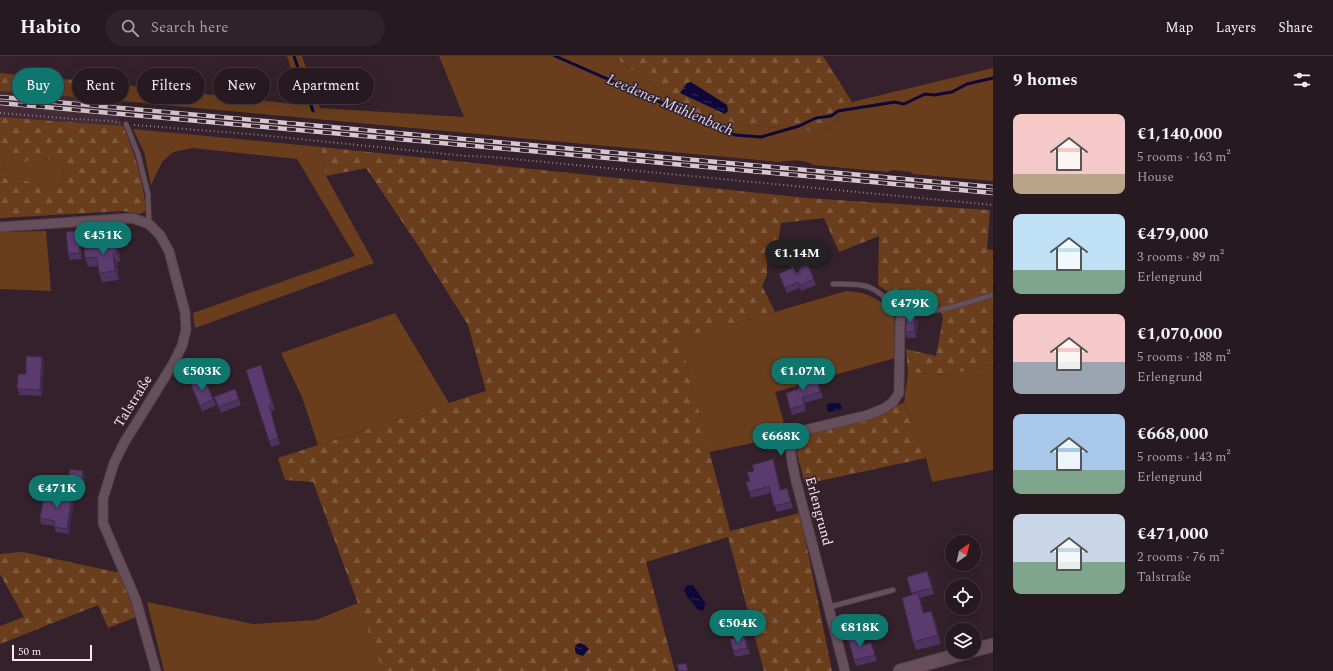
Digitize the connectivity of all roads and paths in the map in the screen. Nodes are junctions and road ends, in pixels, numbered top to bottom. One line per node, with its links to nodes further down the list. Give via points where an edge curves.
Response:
1 (0, 113): 2 (path)
2 (126, 124): 3 (path); 4 (lane, via 138,154 148,194)
3 (993, 205)
4 (149, 224): 5 (street, via 132,218); 14 (street, Talstraße, via 160,235 169,251 185,312 186,330 173,364 114,463 103,499 103,523 136,600)
5 (0, 227)
6 (833, 284): 8 (lane, via 852,284 874,289)
7 (993, 295): 8 (lane, via 924,312)
8 (903, 309): 10 (street, Erlengrund, via 900,322 899,393 893,402 868,415 801,431 793,439 790,449)
9 (893, 590): 10 (lane)
10 (829, 607): 15 (street, Erlengrund)
11 (993, 645): 12 (main road)
12 (981, 648)
13 (945, 658): 16 (main road)
14 (156, 671)
15 (845, 671)
16 (900, 671)

